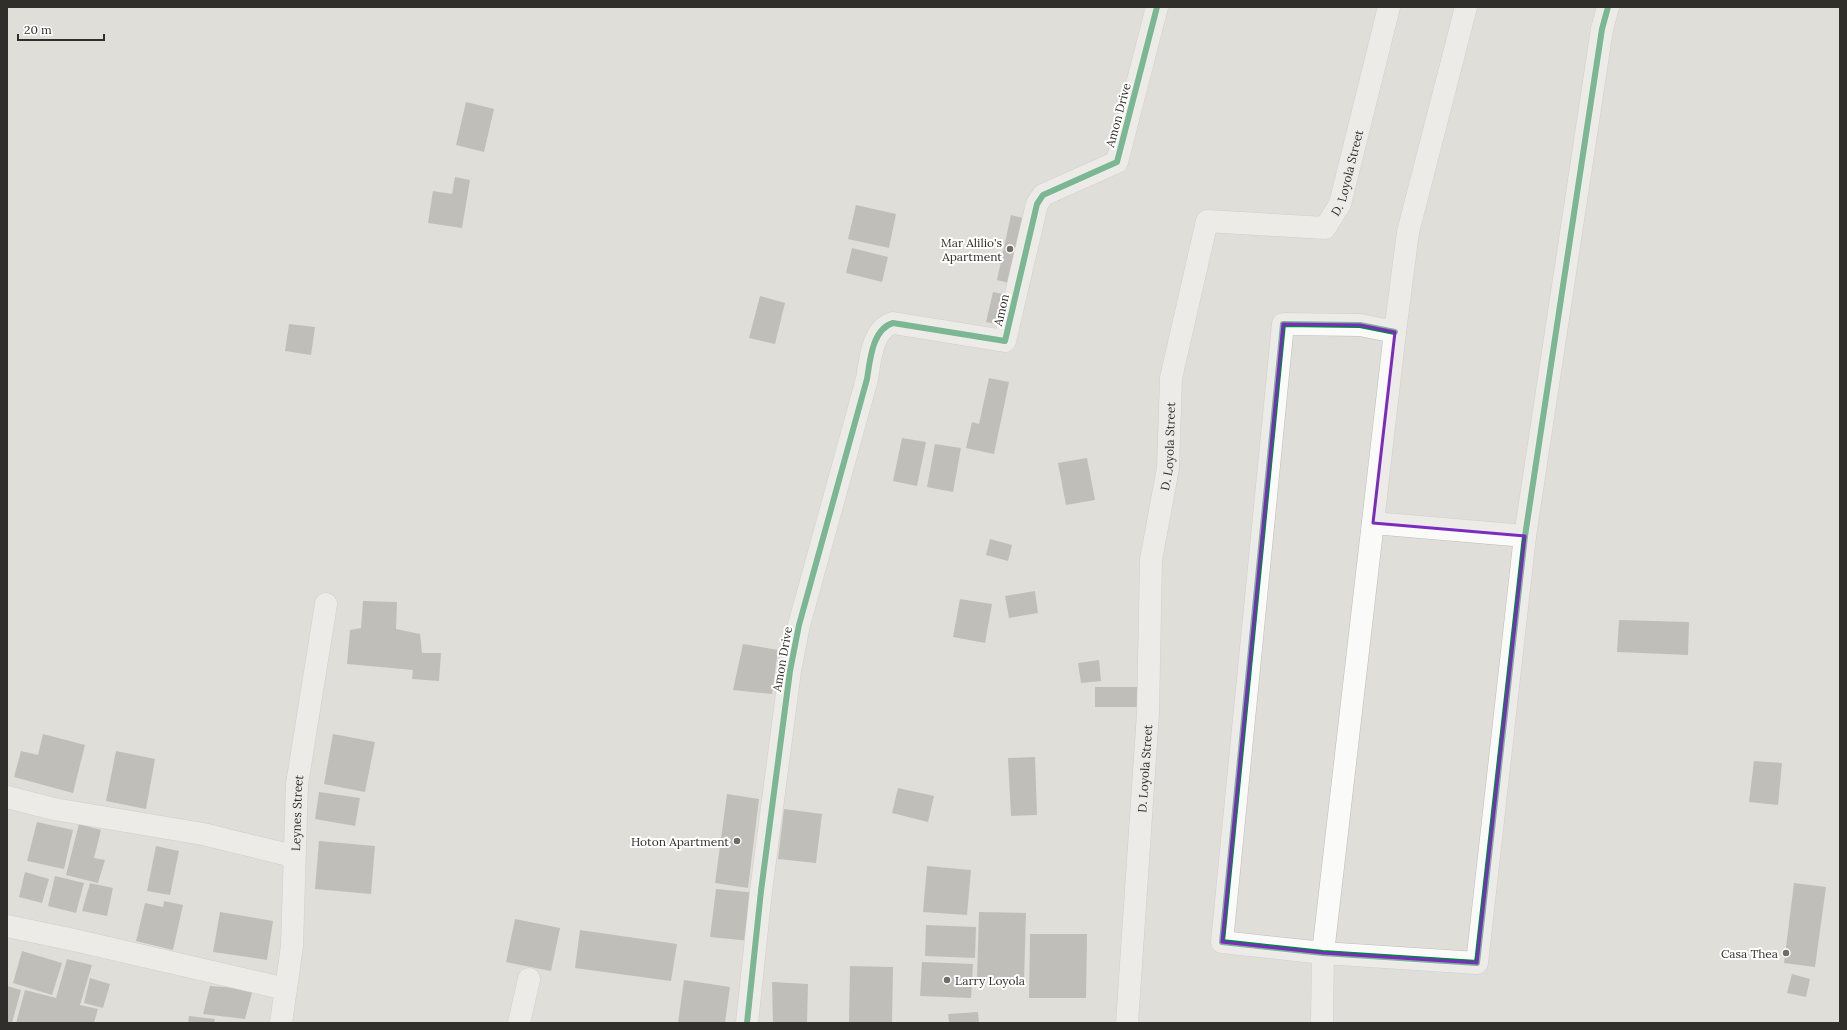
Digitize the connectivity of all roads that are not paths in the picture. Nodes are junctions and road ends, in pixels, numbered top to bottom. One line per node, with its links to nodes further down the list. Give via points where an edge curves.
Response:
1 (1157, 7): 5 (street, Amon Drive, via 1117,162 1043,195)
2 (1389, 7): 20 (street, D. Loyola Street, via 1340,204 1325,228 1207,221 1171,378 1168,468 1151,560 1148,713)
3 (1466, 7): 7 (street, via 1408,232)
4 (1608, 7): 9 (street, via 1602,29)
5 (1037, 204): 6 (street, Amon, via 1005,341)
6 (900, 323): 19 (street, Amon Drive, via 885,325 878,334 799,625 778,754)
7 (1395, 332): 8 (street); 14 (street, via 1360,325 1282,324 1222,942)
8 (1373, 523): 9 (street); 14 (street)
9 (1526, 536): 14 (street, via 1477,963)
10 (326, 604): 12 (street, Leynes Street, via 297,784)
11 (7, 797): 12 (street, via 54,809 203,834)
12 (294, 856): 16 (street, Leynes Street, via 292,946)
13 (7, 926): 16 (street)
14 (1323, 953): 21 (street)
15 (529, 980): 18 (street)
16 (286, 989): 17 (street, Leynes Street)
17 (281, 1023)
18 (519, 1023)
19 (747, 1023)
20 (1127, 1023)
21 (1322, 1023)

